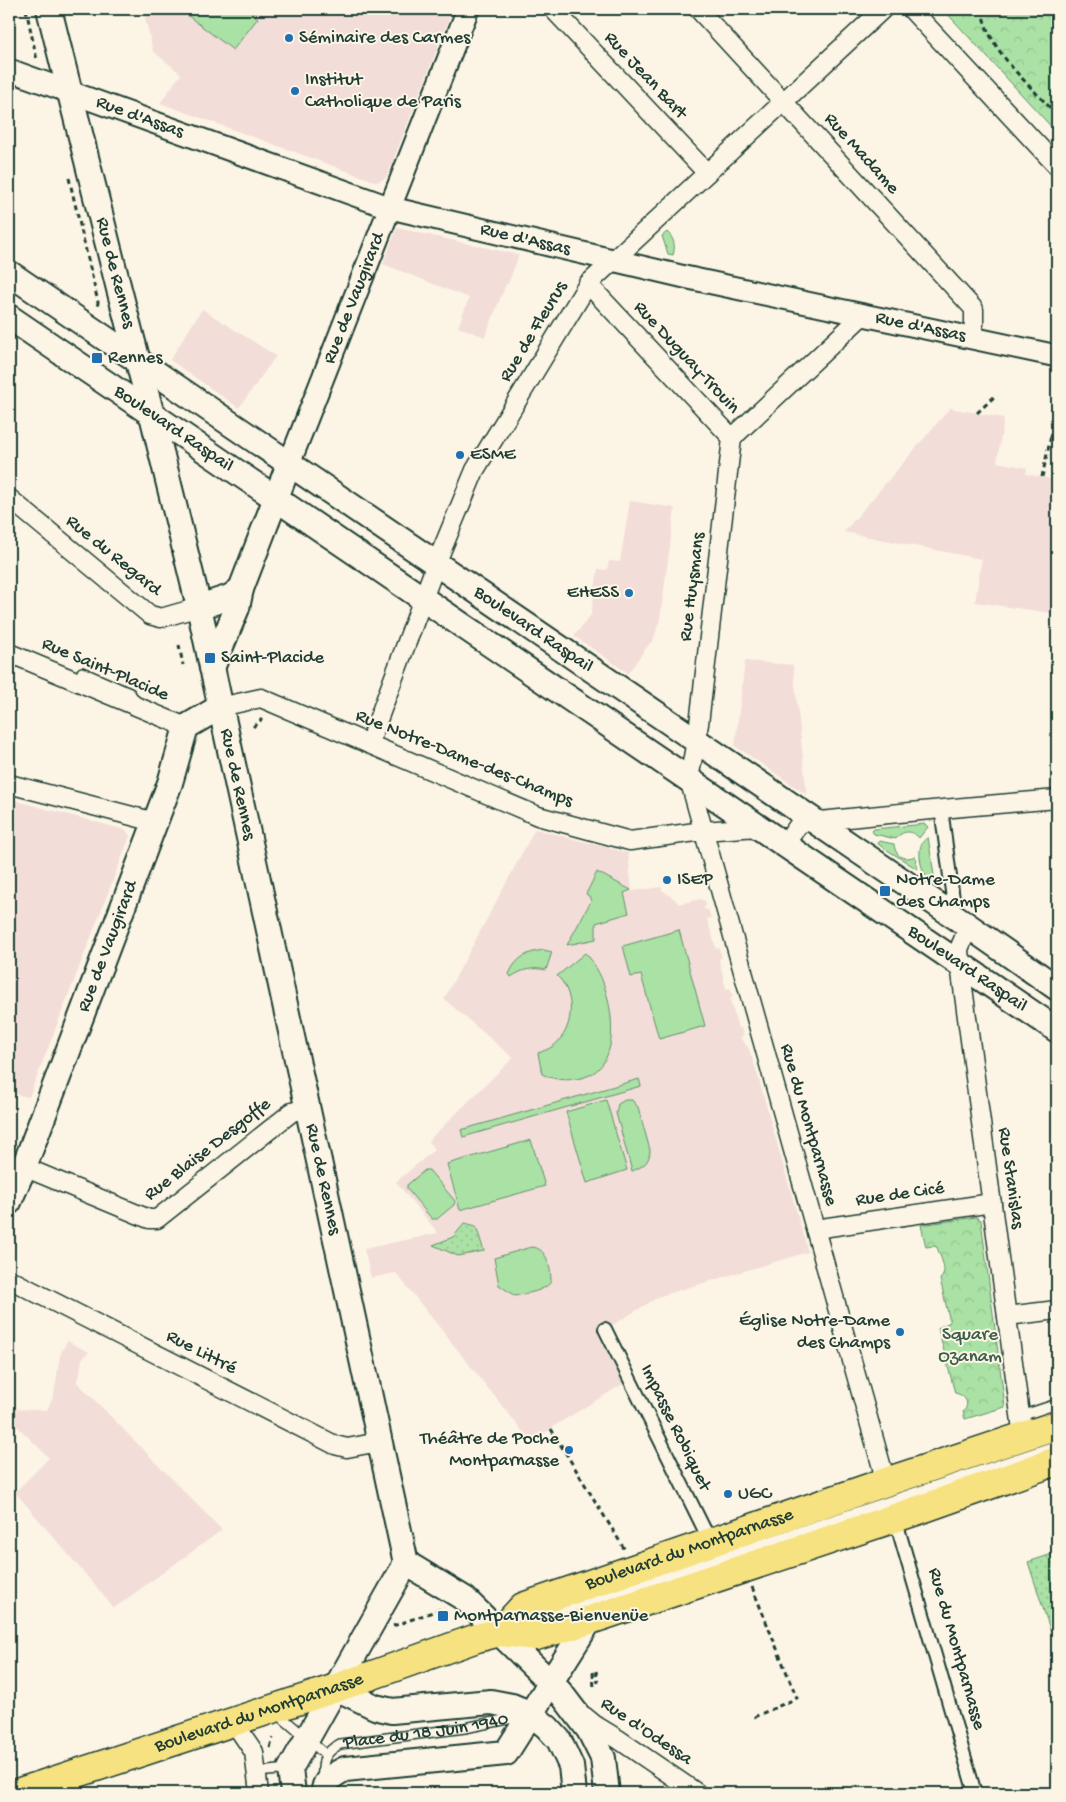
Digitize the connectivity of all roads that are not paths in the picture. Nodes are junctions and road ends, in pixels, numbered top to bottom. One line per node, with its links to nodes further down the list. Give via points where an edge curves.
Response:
1 (49, 9): 8 (main road, Rue de Rennes)
2 (468, 9): 12 (street, Rue de Vaugirard)
3 (553, 9): 11 (street, Rue Jean Bart)
4 (698, 9): 9 (street, Rue Madame)
5 (883, 9): 9 (street, Rue de Fleurus)
6 (911, 9): 10 (street)
7 (9, 70): 8 (street, Rue d'Assas)
8 (70, 92): 12 (street, Rue d'Assas); 20 (main road, Rue de Rennes)
9 (783, 101): 11 (street, Rue de Fleurus); 18 (street, Rue Madame, via 974,309)
10 (1057, 166)
11 (707, 173): 13 (street, Rue de Fleurus)
12 (391, 208): 13 (street, Rue d'Assas); 23 (street, Rue de Vaugirard)
13 (612, 260): 15 (street, Rue de Fleurus); 16 (street, Rue d'Assas)
14 (9, 273): 20 (main road, Boulevard Raspail)
15 (588, 284): 22 (street, Rue Duguay-Trouin); 26 (street, Rue de Fleurus, via 475,470)
16 (863, 315): 18 (street, Rue d'Assas); 22 (street, Rue Duguay-Trouin)
17 (9, 317): 21 (main road, Boulevard Raspail)
18 (971, 336): 19 (street, Rue d'Assas)
19 (1057, 356)
20 (137, 359): 21 (main road, Rue de Rennes); 23 (main road, Boulevard Raspail)
21 (152, 415): 25 (main road, Boulevard Raspail); 29 (main road, Rue de Rennes)
22 (732, 438): 36 (street, Rue Huysmans)
23 (289, 464): 25 (main road, Rue de Vaugirard); 26 (main road, Boulevard Raspail)
24 (9, 498): 29 (street, Rue du Regard, via 150,615 160,618)
25 (275, 499): 27 (main road, Rue de Vaugirard); 28 (main road, Boulevard Raspail)
26 (436, 564): 28 (street, Rue de Fleurus); 36 (main road, Boulevard Raspail)
27 (241, 589): 29 (main road, via 230,597); 31 (main road, Rue de Vaugirard, via 237,608)
28 (424, 599): 37 (street, Rue de Fleurus); 38 (main road, Boulevard Raspail)
29 (199, 607): 31 (main road, Rue de Rennes)
30 (9, 653): 34 (street, Rue Saint-Placide)
31 (212, 668): 33 (main road, Rue de Rennes)
32 (82, 672): 34 (lane, via 130,693)
33 (220, 707): 35 (main road); 37 (street, Rue Notre-Dame-des-Champs, via 261,698); 52 (main road, Rue de Rennes)
34 (141, 709): 35 (street, Rue Saint-Placide)
35 (186, 727): 42 (main road, Rue de Vaugirard)
36 (696, 741): 38 (street, Rue Huysmans); 43 (main road, Boulevard Raspail)
37 (369, 744): 45 (street, Rue Notre-Dame-des-Champs, via 538,816 630,841)
38 (689, 779): 44 (main road, Boulevard Raspail); 45 (street, Rue du Montparnasse)
39 (9, 784): 42 (street)
40 (1057, 799): 41 (street)
41 (941, 808): 43 (street); 47 (street, via 953,899)
42 (155, 822): 53 (main road, Rue de Vaugirard)
43 (814, 822): 46 (street, via 800,823); 47 (main road, Boulevard Raspail)
44 (757, 827): 45 (street, Rue Notre-Dame-des-Champs); 46 (main road, Boulevard Raspail)
45 (703, 831): 55 (street, Rue du Montparnasse)
46 (785, 844): 49 (main road, Boulevard Raspail)
47 (946, 910): 48 (main road, Boulevard Raspail)
48 (969, 926): 49 (street, Rue Stanislas, via 959,949); 50 (main road, Boulevard Raspail)
49 (960, 965): 51 (main road, Boulevard Raspail); 54 (street, Rue Stanislas)
50 (1057, 988)
51 (1057, 1030)
52 (307, 1108): 53 (street, Rue Blaise Desgoffe, via 292,1112 157,1219); 63 (main road, Rue de Rennes)
53 (15, 1182)
54 (992, 1203): 55 (street, Rue de Cicé); 58 (street, Rue Stanislas)
55 (815, 1229): 66 (street, Rue du Montparnasse)
56 (9, 1279): 63 (street, Rue Littré, via 335,1445 347,1448)
57 (1057, 1310): 58 (street)
58 (1007, 1316): 62 (street, Rue Stanislas)
59 (605, 1329): 67 (street, Impasse Robiquet)
60 (1057, 1404): 62 (lane)
61 (1057, 1426): 62 (main road, Boulevard du Montparnasse)
62 (1022, 1427): 66 (main road, Boulevard du Montparnasse)
63 (379, 1442): 68 (main road, Rue de Rennes)
64 (1057, 1445): 66 (lane, Boulevard du Montparnasse)
65 (1057, 1461): 66 (main road, Boulevard du Montparnasse)
66 (891, 1500): 67 (main road, Boulevard du Montparnasse); 69 (lane, Boulevard du Montparnasse); 70 (main road, Boulevard du Montparnasse); 89 (street, Rue du Montparnasse)
67 (711, 1543): 71 (main road, Boulevard du Montparnasse, via 523,1607)
68 (406, 1563): 71 (main road, via 466,1599); 73 (main road)
69 (605, 1596): 70 (lane, Boulevard du Montparnasse); 71 (lane, Boulevard du Montparnasse)
70 (590, 1620): 71 (main road, Boulevard du Montparnasse, via 536,1636); 72 (main road, Place du 18 Juin 1940)
71 (500, 1632): 72 (main road); 73 (main road, Boulevard du Montparnasse)
72 (551, 1682): 74 (main road); 76 (main road, Place du 18 Juin 1940)
73 (336, 1688): 75 (main road, Boulevard du Montparnasse); 76 (main road, Place du 18 Juin 1940, via 375,1707 392,1711 491,1702); 78 (main road)
74 (571, 1705): 87 (main road, via 603,1758); 88 (street, Rue d'Odessa, via 595,1725)
75 (272, 1709): 77 (main road, Boulevard du Montparnasse); 78 (lane, Place du 18 Juin 1940)
76 (531, 1714): 79 (lane, Place du 18 Juin 1940, via 465,1728 340,1744); 82 (main road, Place du 18 Juin 1940, via 506,1753 345,1769 329,1779); 86 (main road, via 559,1740 566,1752)
77 (233, 1722): 81 (street, via 254,1752); 83 (main road, Boulevard du Montparnasse)
78 (307, 1739): 79 (lane, Place du 18 Juin 1940); 80 (main road)
79 (326, 1755): 82 (lane, Place du 18 Juin 1940, via 322,1766)
80 (290, 1769): 81 (lane); 85 (main road)
81 (257, 1772): 84 (street)
82 (323, 1790)
83 (17, 1793)
84 (259, 1793)
85 (293, 1793)
86 (574, 1793)
87 (607, 1793)
88 (697, 1793)
89 (975, 1793)

